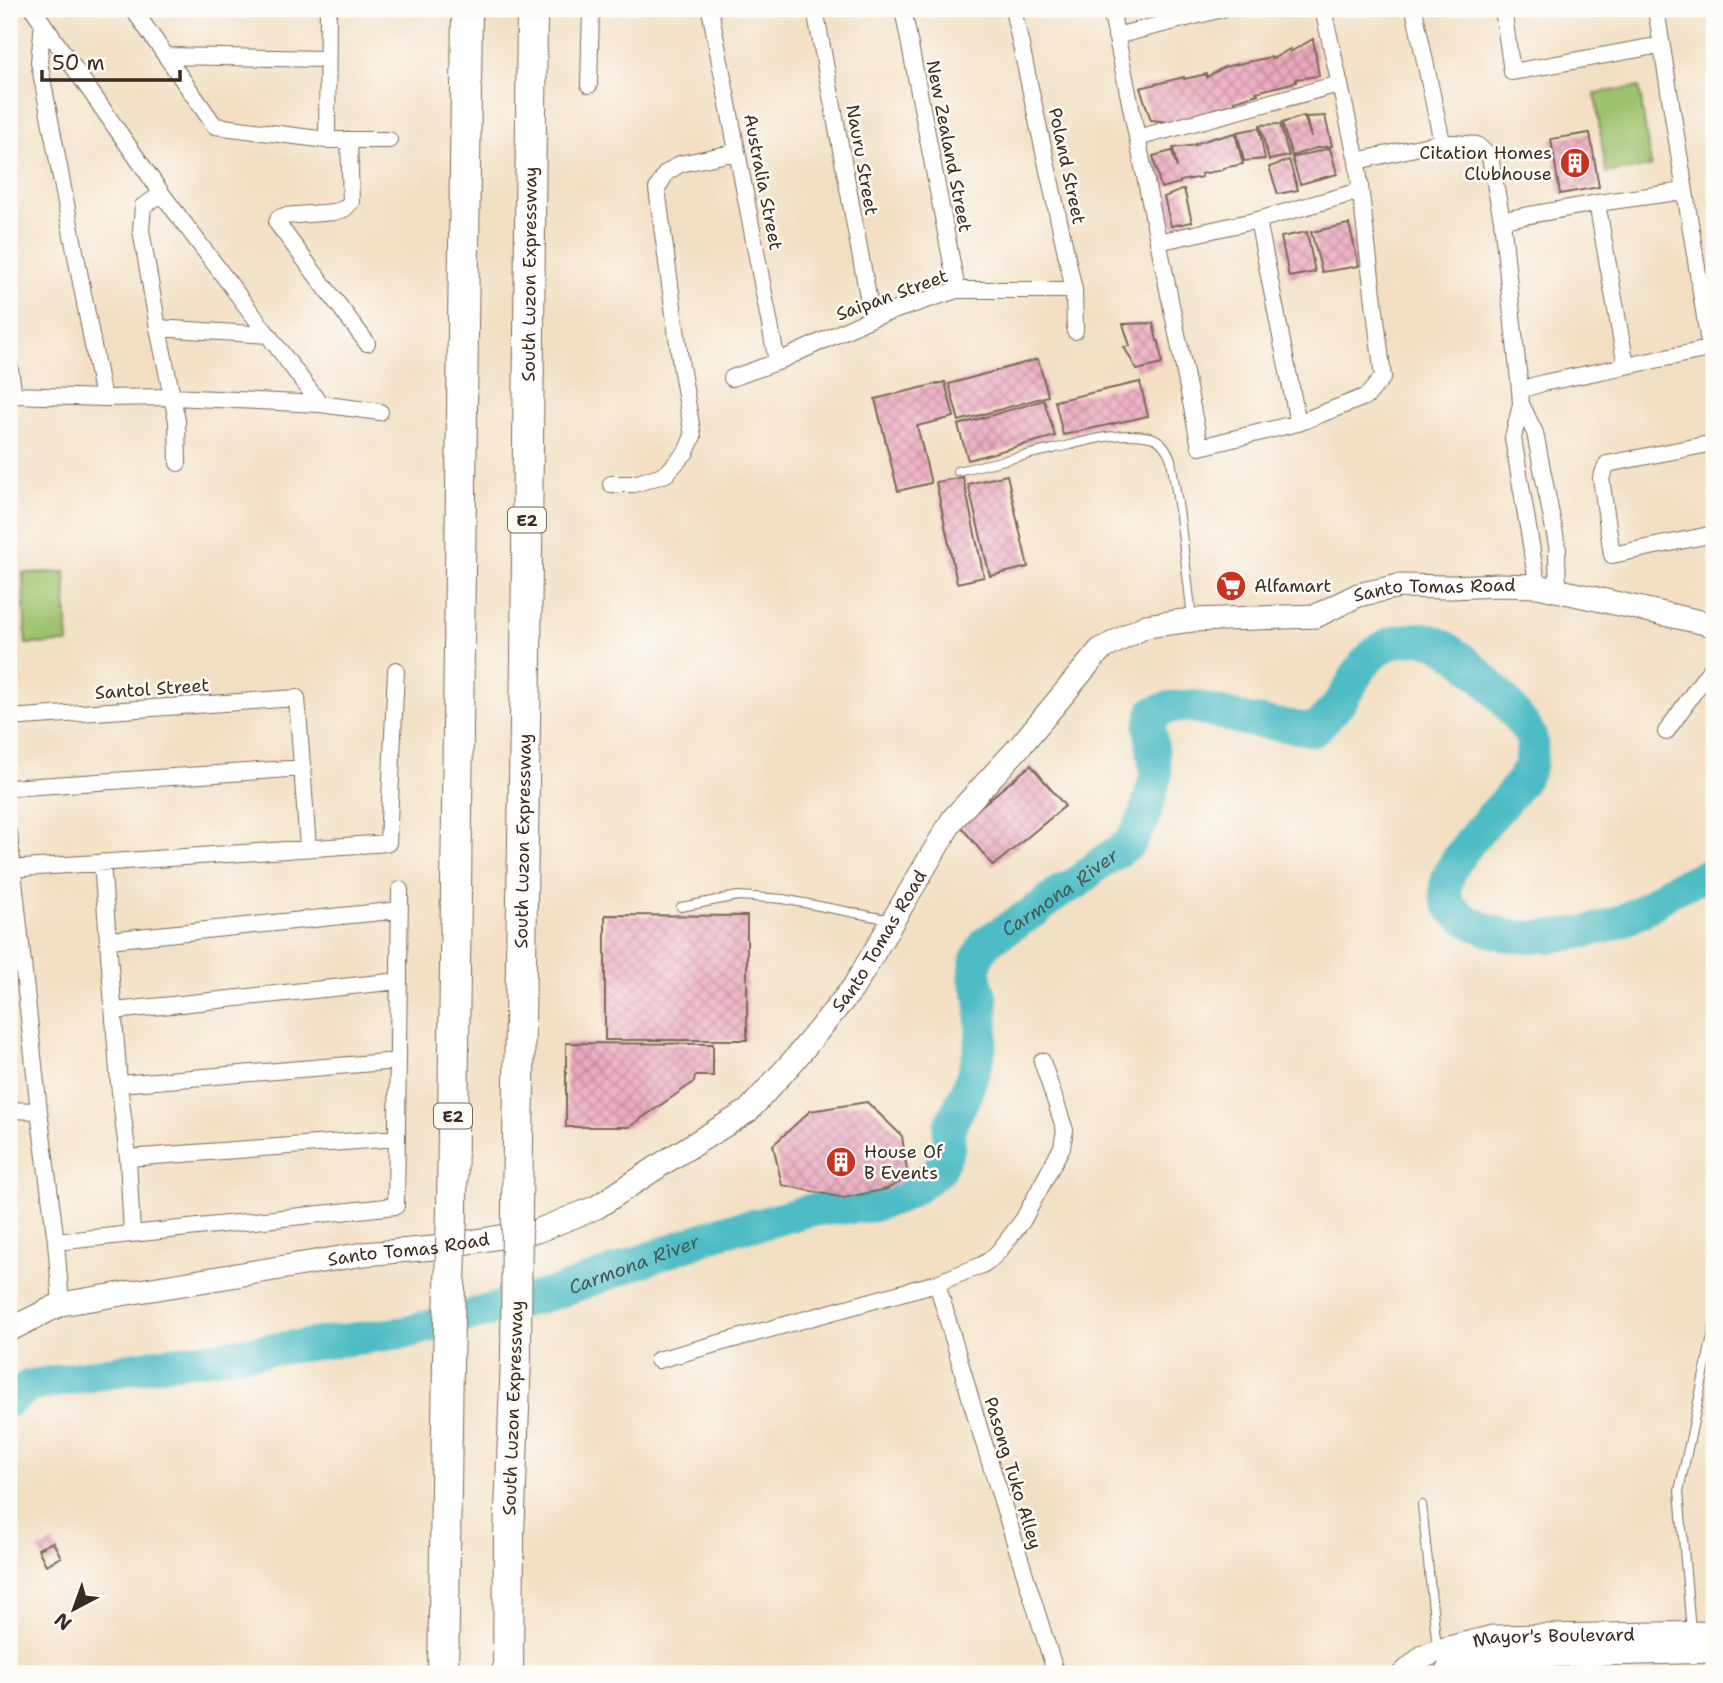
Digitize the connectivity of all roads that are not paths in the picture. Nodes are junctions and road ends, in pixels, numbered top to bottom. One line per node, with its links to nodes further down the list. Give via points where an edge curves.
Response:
1 (33, 9): 17 (street)
2 (133, 9): 20 (street)
3 (328, 9): 21 (street)
4 (467, 9): 103 (highway, E2, bridge)
5 (532, 9): 104 (highway, South Luzon Expressway / E2, bridge)
6 (591, 9): 23 (street)
7 (710, 9): 29 (street, Australia Street)
8 (815, 9): 40 (street, Nauru Street)
9 (903, 9): 38 (street, New Zealand Street)
10 (1013, 9): 39 (street, Poland Street)
11 (1111, 9): 18 (street)
12 (1222, 9): 18 (street)
13 (1324, 9): 22 (street)
14 (1414, 9): 28 (street)
15 (1503, 9): 19 (street, via 1512,72)
16 (1656, 9): 19 (street)
17 (43, 23): 33 (street); 53 (street, via 39,62)
18 (1116, 36): 24 (street)
19 (1661, 46): 32 (street)
20 (166, 55): 21 (street); 25 (street, via 215,126)
21 (327, 59): 25 (street)
22 (1339, 84): 24 (street); 30 (street)
23 (589, 85)
24 (1137, 138): 37 (street)
25 (327, 140): 26 (street)
26 (349, 140): 27 (street); 44 (street, via 351,202 334,212 284,216 277,223)
27 (390, 140)
28 (1442, 142): 30 (street); 36 (street, via 1477,145 1490,157)
29 (737, 152): 46 (street, Australia Street); 60 (street, via 680,164 666,173 657,189 693,436 686,452 666,474 634,484)
30 (1357, 161): 31 (street)
31 (1360, 191): 35 (street); 56 (street, via 1383,377 1367,396)
32 (1685, 191): 34 (street); 45 (street)
33 (162, 194): 41 (street, via 143,206 141,218); 43 (street)
34 (1597, 203): 36 (street); 48 (street)
35 (1258, 220): 37 (street); 56 (street)
36 (1502, 220): 52 (street)
37 (1158, 242): 56 (street, via 1200,447)
38 (957, 290): 39 (street, Saipan Street); 40 (street, Saipan Street)
39 (1073, 290): 42 (street, Poland Street)
40 (872, 318): 46 (street, Saipan Street)
41 (158, 328): 43 (street); 51 (street)
42 (1075, 331)
43 (269, 335): 54 (street)
44 (367, 343)
45 (1712, 348): 48 (street)
46 (777, 362): 49 (street, Saipan Street)
47 (9, 364): 50 (street)
48 (1626, 366): 52 (street, via 1543,383)
49 (732, 378)
50 (11, 396): 53 (street)
51 (172, 397): 53 (street); 54 (street); 58 (street)
52 (1520, 397): 61 (street, via 1535,433); 62 (street, via 1513,438)
53 (103, 398)
54 (320, 404): 55 (street)
55 (380, 412)
56 (1298, 423)
57 (1714, 443): 63 (street, via 1607,464 1601,478 1612,555)
58 (178, 463)
59 (957, 471): 65 (lane, via 1088,441 1155,438 1171,460)
60 (611, 484)
61 (1549, 507): 62 (street); 64 (street, via 1558,552)
62 (1526, 511): 64 (street, via 1532,553)
63 (1714, 534)
64 (1548, 588): 65 (street, Santo Tomas Road, via 1399,586 1358,595 1316,616); 66 (street, Santo Tomas Road)
65 (1192, 620): 80 (street, Santo Tomas Road, via 1146,626 1100,650 953,819)
66 (1714, 625)
67 (1714, 665): 70 (street)
68 (396, 670): 74 (street, via 388,843)
69 (9, 718): 71 (street, Santol Street, via 298,698)
70 (1666, 732)
71 (303, 768): 72 (street); 74 (street)
72 (9, 788)
73 (9, 834): 76 (street)
74 (308, 848): 75 (street)
75 (102, 862): 76 (street); 81 (street)
76 (10, 868): 88 (street)
77 (400, 890): 79 (street)
78 (681, 907): 80 (lane, via 738,896 783,899)
79 (400, 910): 81 (street); 82 (street)
80 (893, 920): 94 (street, Santo Tomas Road, via 853,988 748,1111 597,1207 537,1231)
81 (109, 940): 83 (street)
82 (399, 981): 83 (street); 84 (street)
83 (114, 1011): 86 (street)
84 (398, 1061): 86 (street); 89 (street)
85 (1042, 1061): 93 (street, via 1065,1130 1062,1147 1023,1220 999,1251 982,1265)
86 (119, 1084): 90 (street)
87 (9, 1110): 88 (street)
88 (39, 1111): 92 (street)
89 (397, 1138): 90 (street); 91 (street, via 396,1206)
90 (128, 1158): 91 (street)
91 (132, 1234): 92 (street)
92 (56, 1242): 94 (street)
93 (937, 1283): 97 (street); 105 (street, Pasong Tuko Alley)
94 (61, 1304): 96 (street, Santo Tomas Road)
95 (1714, 1327): 100 (lane, via 1679,1492)
96 (9, 1330)
97 (658, 1360)
98 (1422, 1505): 102 (lane)
99 (1714, 1633): 100 (street, Mayor's Boulevard)
100 (1690, 1643): 101 (street, Mayor's Boulevard); 102 (street, Mayor's Boulevard, via 1493,1637 1450,1646)
101 (1714, 1651)
102 (1443, 1665): 106 (street, Mayor's Boulevard, via 1423,1657)
103 (443, 1674)
104 (508, 1674)
105 (1056, 1674)
106 (1404, 1674)

